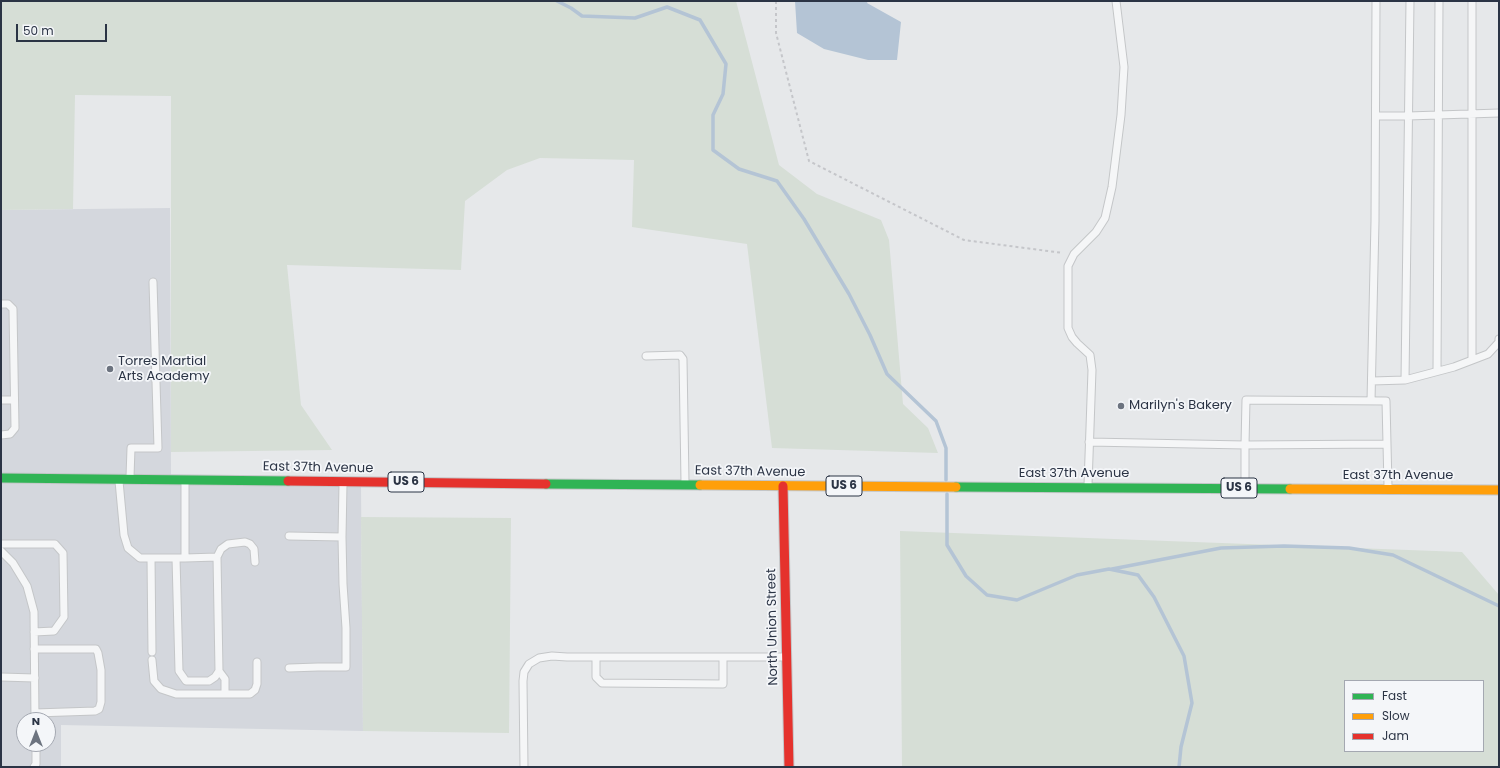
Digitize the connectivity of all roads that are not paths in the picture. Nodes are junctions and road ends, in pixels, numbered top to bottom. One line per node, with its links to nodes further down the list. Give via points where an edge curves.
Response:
1 (1116, 1): 23 (lane, via 1124,67 1112,187 1105,218 1096,232 1074,254 1068,266 1068,328 1072,337 1090,355 1092,370)
2 (1376, 1): 9 (lane)
3 (1410, 1): 10 (lane)
4 (1439, 1): 8 (lane)
5 (1472, 1): 7 (lane)
6 (1499, 113): 7 (lane)
7 (1472, 114): 8 (lane); 15 (lane)
8 (1438, 115): 10 (lane); 16 (lane)
9 (1376, 116): 10 (lane); 18 (lane)
10 (1408, 116): 17 (lane)
11 (153, 282): 28 (lane, via 158,448 131,448)
12 (1, 304): 20 (lane, via 8,304 13,309)
13 (1499, 339): 15 (lane, via 1488,354)
14 (646, 356): 31 (lane, via 680,355 683,359)
15 (1472, 360): 16 (lane)
16 (1437, 371): 17 (lane)
17 (1405, 380): 18 (lane)
18 (1372, 382): 21 (lane)
19 (1, 400): 20 (lane)
20 (14, 400): 22 (lane, via 15,428 10,434)
21 (1371, 401): 24 (lane, via 1386,401); 25 (lane, via 1246,400)
22 (1, 435)
23 (1090, 442): 25 (lane); 33 (lane)
24 (1387, 444): 25 (lane); 35 (lane)
25 (1245, 445): 34 (lane)
26 (1, 478): 27 (main road, East 37th Avenue / US 6)
27 (118, 479): 28 (main road, East 37th Avenue / US 6); 41 (lane, via 124,535 128,548 140,558)
28 (130, 479): 29 (main road, East 37th Avenue / US 6)
29 (184, 480): 30 (main road, East 37th Avenue / US 6); 43 (lane)
30 (343, 482): 31 (main road, East 37th Avenue / US 6); 38 (lane)
31 (685, 485): 32 (main road, East 37th Avenue / US 6)
32 (783, 486): 33 (main road, East 37th Avenue / US 6); 50 (main road, North Union Street)
33 (1088, 487): 34 (main road, East 37th Avenue / US 6)
34 (1245, 488): 35 (main road, East 37th Avenue / US 6)
35 (1388, 489): 36 (main road, East 37th Avenue / US 6)
36 (1499, 490)
37 (289, 536): 38 (lane)
38 (342, 537): 54 (lane, via 346,667)
39 (1, 544): 46 (lane, via 55,544 63,553 64,617 54,631)
40 (1, 550): 46 (lane, via 13,562 27,586 34,612)
41 (151, 558): 42 (lane); 48 (lane)
42 (176, 558): 43 (lane); 55 (lane, via 179,671 186,681 197,682 209,681)
43 (184, 558): 44 (lane)
44 (217, 558): 45 (lane, via 221,549 228,544 245,542 254,549); 55 (lane)
45 (255, 562)
46 (34, 632): 47 (lane)
47 (34, 649): 57 (lane); 60 (lane, via 96,649 98,653 101,702 99,709)
48 (152, 652)
49 (723, 657): 50 (lane); 51 (lane); 51 (lane, via 722,684 602,683 596,677)
50 (786, 657): 64 (main road, North Union Street)
51 (596, 658): 63 (lane, via 552,656 539,658 529,664 524,672 523,681)
52 (152, 660): 58 (lane, via 154,681 161,689 176,694)
53 (257, 662): 58 (lane, via 255,690 250,694)
54 (289, 668)
55 (219, 671): 58 (lane, via 225,679)
56 (1, 677): 57 (lane)
57 (35, 678): 59 (lane)
58 (225, 694)
59 (35, 712)
60 (56, 714)
61 (36, 752): 62 (lane)
62 (34, 767)
63 (524, 767)
64 (788, 767)

